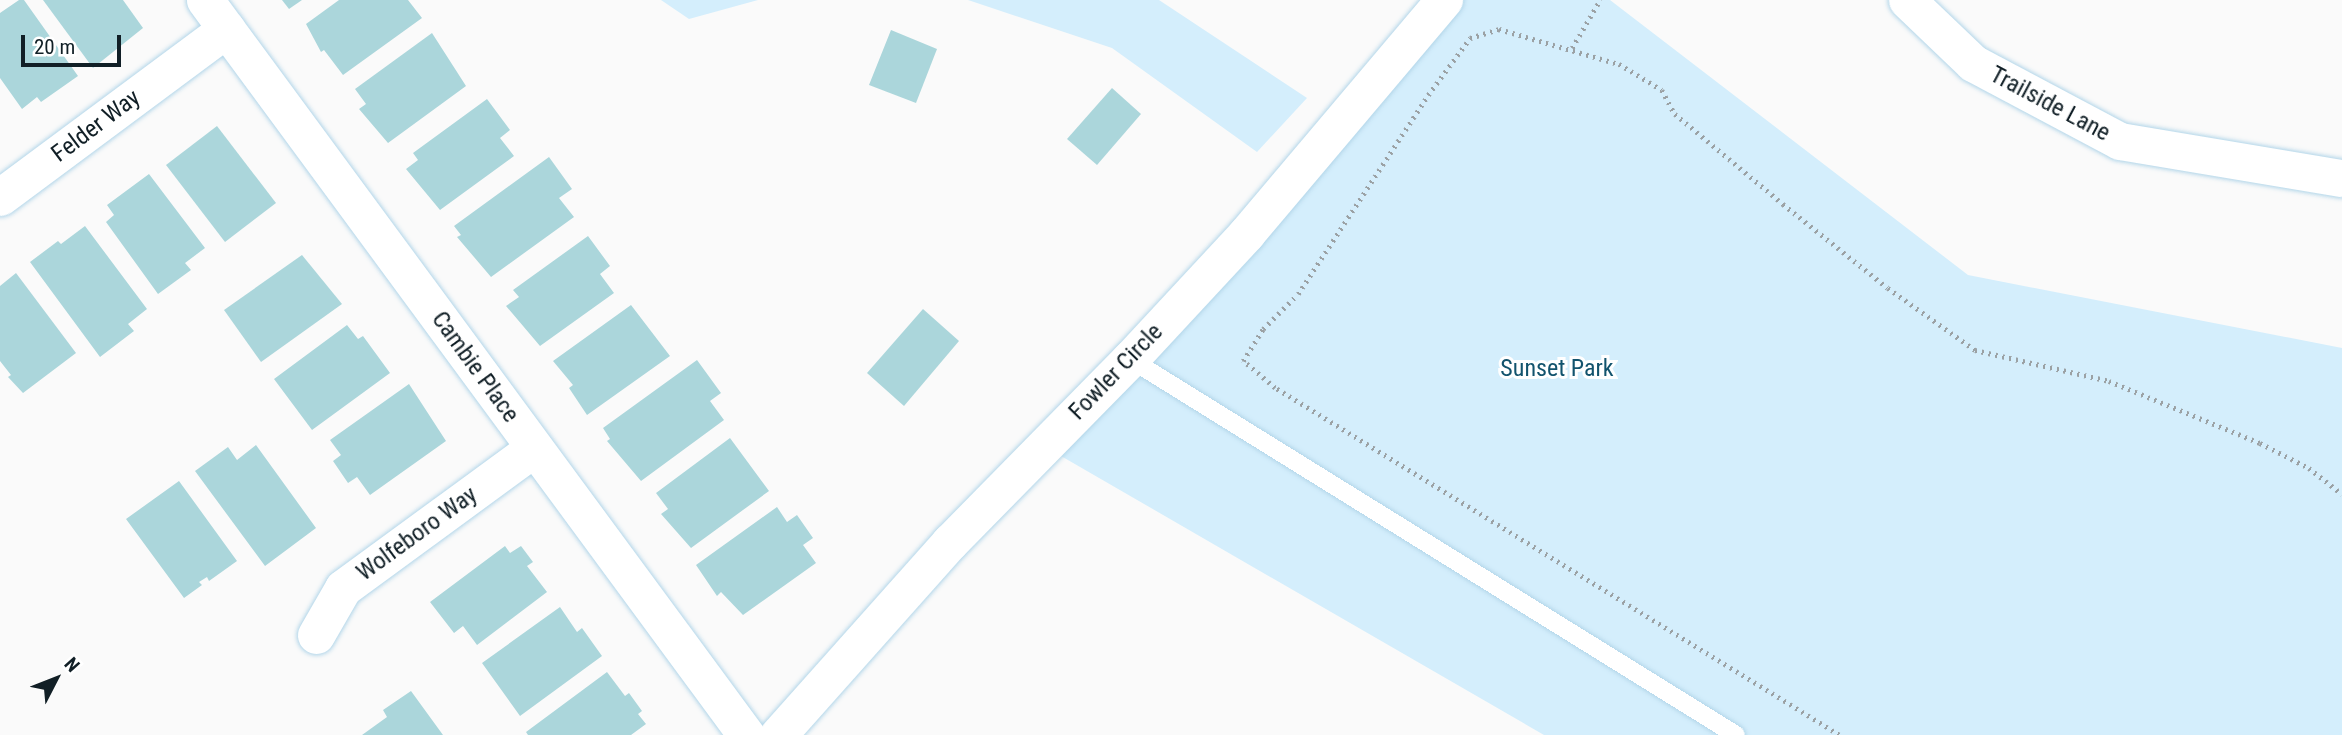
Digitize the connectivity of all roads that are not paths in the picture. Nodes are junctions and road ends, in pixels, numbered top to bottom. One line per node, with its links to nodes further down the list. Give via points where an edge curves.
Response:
1 (205, 0): 4 (street, Cambie Place)
2 (1444, 0): 7 (street, Fowler Circle, via 1246,234)
3 (1907, 0): 5 (street, Trailside Lane, via 1973,63 2120,141)
4 (226, 29): 6 (street, Felder Way); 8 (street, Cambie Place)
5 (2342, 178)
6 (0, 197)
7 (1130, 359): 11 (street, Fowler Circle, via 950,542); 12 (lane)
8 (534, 448): 9 (street, Wolfeboro Way, via 343,588); 10 (street, Cambie Place)
9 (316, 635)
10 (746, 735)
11 (778, 735)
12 (1735, 735)

